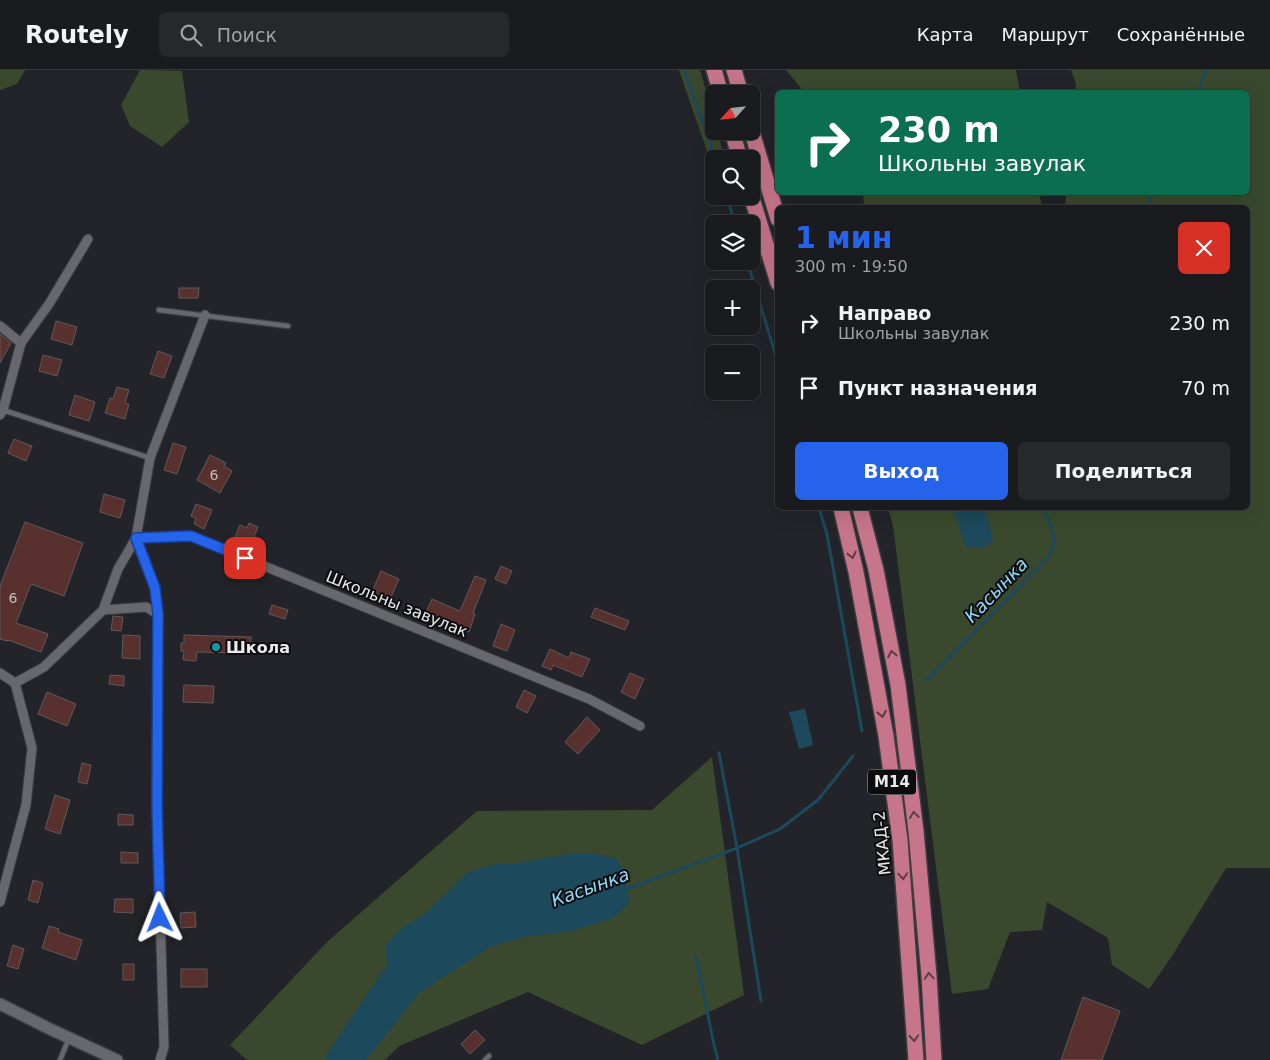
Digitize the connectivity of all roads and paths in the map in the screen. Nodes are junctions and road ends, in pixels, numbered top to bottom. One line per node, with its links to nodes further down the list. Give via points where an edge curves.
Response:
1 (714, 70): 3 (highway)
2 (734, 70): 4 (highway)
3 (718, 85)
4 (738, 85)
5 (754, 140): 7 (highway)
6 (754, 205): 9 (highway)
7 (775, 209)
8 (88, 239): 14 (street)
9 (775, 273)
10 (159, 310): 11 (lane)
11 (205, 315): 13 (lane); 16 (street)
12 (0, 326): 14 (street)
13 (288, 326)
14 (21, 343): 15 (street)
15 (1, 413): 16 (lane)
16 (150, 458): 19 (street)
17 (840, 510): 33 (highway, МКАД-2 / М14, one-way to 33, via 856,572 886,736 900,840)
18 (861, 510): 34 (highway, М14, one-way to 18, via 916,831 898,685 876,570)
19 (136, 538): 20 (street, via 118,569); 21 (street, via 155,588); 24 (street, Школьны завулак, via 191,536 588,699)
20 (103, 610): 21 (street, via 146,607); 23 (street, via 44,667)
21 (158, 614): 31 (street, via 157,806 164,1047)
22 (0, 673): 23 (street)
23 (15, 683): 25 (street, via 32,748 26,805)
24 (640, 726)
25 (0, 902)
26 (0, 1004): 27 (street)
27 (69, 1037): 29 (street); 30 (lane)
28 (489, 1056): 32 (lane)
29 (115, 1059)
30 (60, 1060)
31 (160, 1060)
32 (485, 1060)
33 (916, 1060)
34 (934, 1060)

